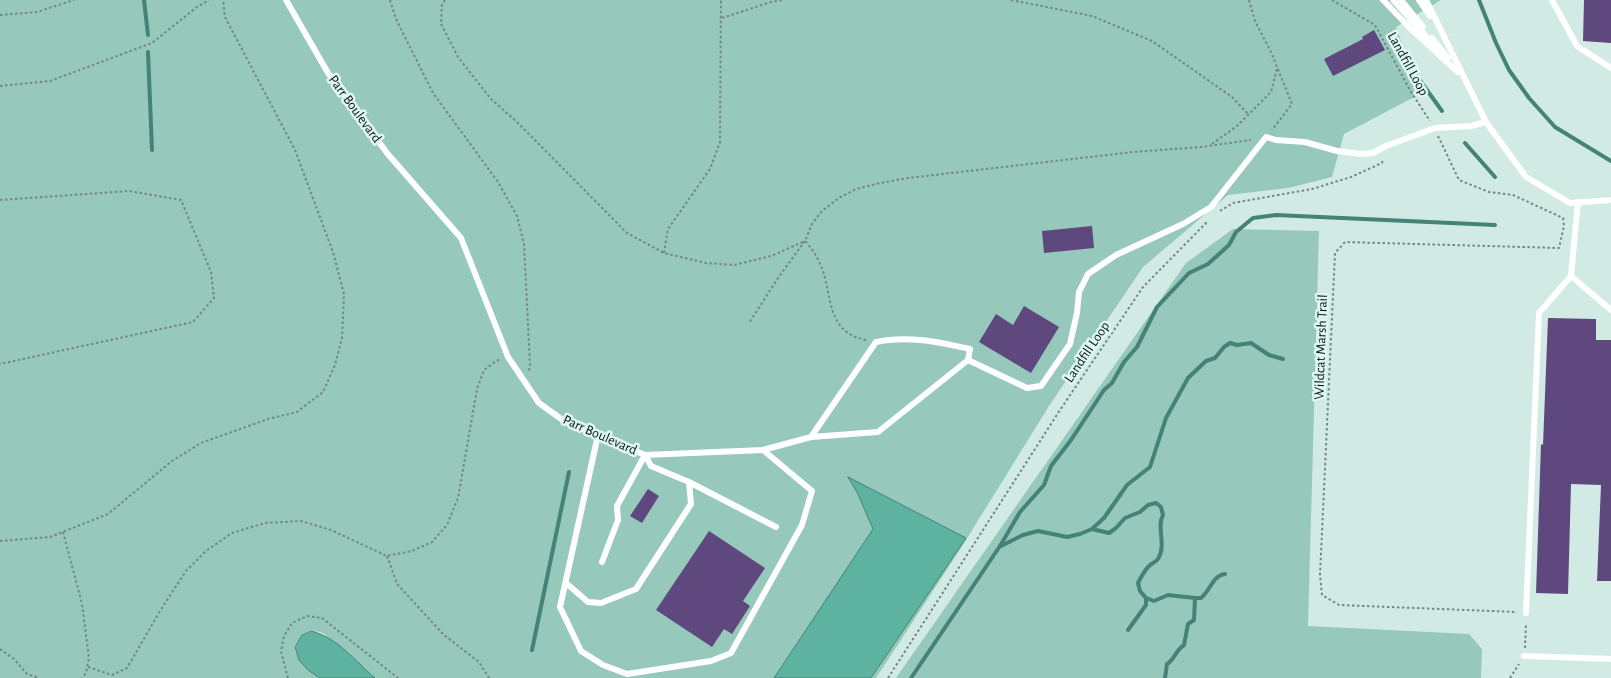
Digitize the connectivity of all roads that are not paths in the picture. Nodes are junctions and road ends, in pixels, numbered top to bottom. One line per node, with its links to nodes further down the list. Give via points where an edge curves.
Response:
1 (286, 0): 16 (lane, Parr Boulevard, via 328,73 387,153 461,238 508,357 527,386 539,402 564,421)
2 (1383, 0): 9 (lane)
3 (1393, 0): 9 (lane)
4 (1402, 0): 9 (lane)
5 (1419, 0): 9 (lane)
6 (1426, 0): 9 (lane)
7 (1552, 0): 8 (lane, via 1577,46)
8 (1611, 68)
9 (1461, 74): 10 (lane)
10 (1486, 122): 12 (lane, via 1526,176 1570,203); 15 (lane, via 1435,128 1373,153 1361,154 1266,137 1211,207 1116,254 1088,274 1079,292 1070,344 1041,386 1027,388)
11 (1611, 200): 12 (lane)
12 (1578, 202): 13 (lane)
13 (1571, 276): 14 (lane); 24 (lane, via 1538,313)
14 (1611, 310)
15 (968, 360): 17 (lane, Parr Boulevard, via 878,432); 17 (lane, via 970,350 936,341 889,339 876,342)
16 (598, 435): 19 (lane, Parr Boulevard); 23 (lane)
17 (811, 437): 18 (lane, Parr Boulevard)
18 (762, 450): 19 (lane, Parr Boulevard); 23 (lane, via 812,491 802,526 730,653 711,660 627,674 603,665 581,651 560,607)
19 (645, 455): 20 (lane, via 651,466); 22 (lane, via 617,506 618,520)
20 (689, 482): 21 (lane); 23 (lane, via 691,504 636,589 600,603 588,602)
21 (776, 527)
22 (602, 562)
23 (566, 582)
24 (1526, 612)
25 (1524, 656): 26 (lane)
26 (1611, 659)

